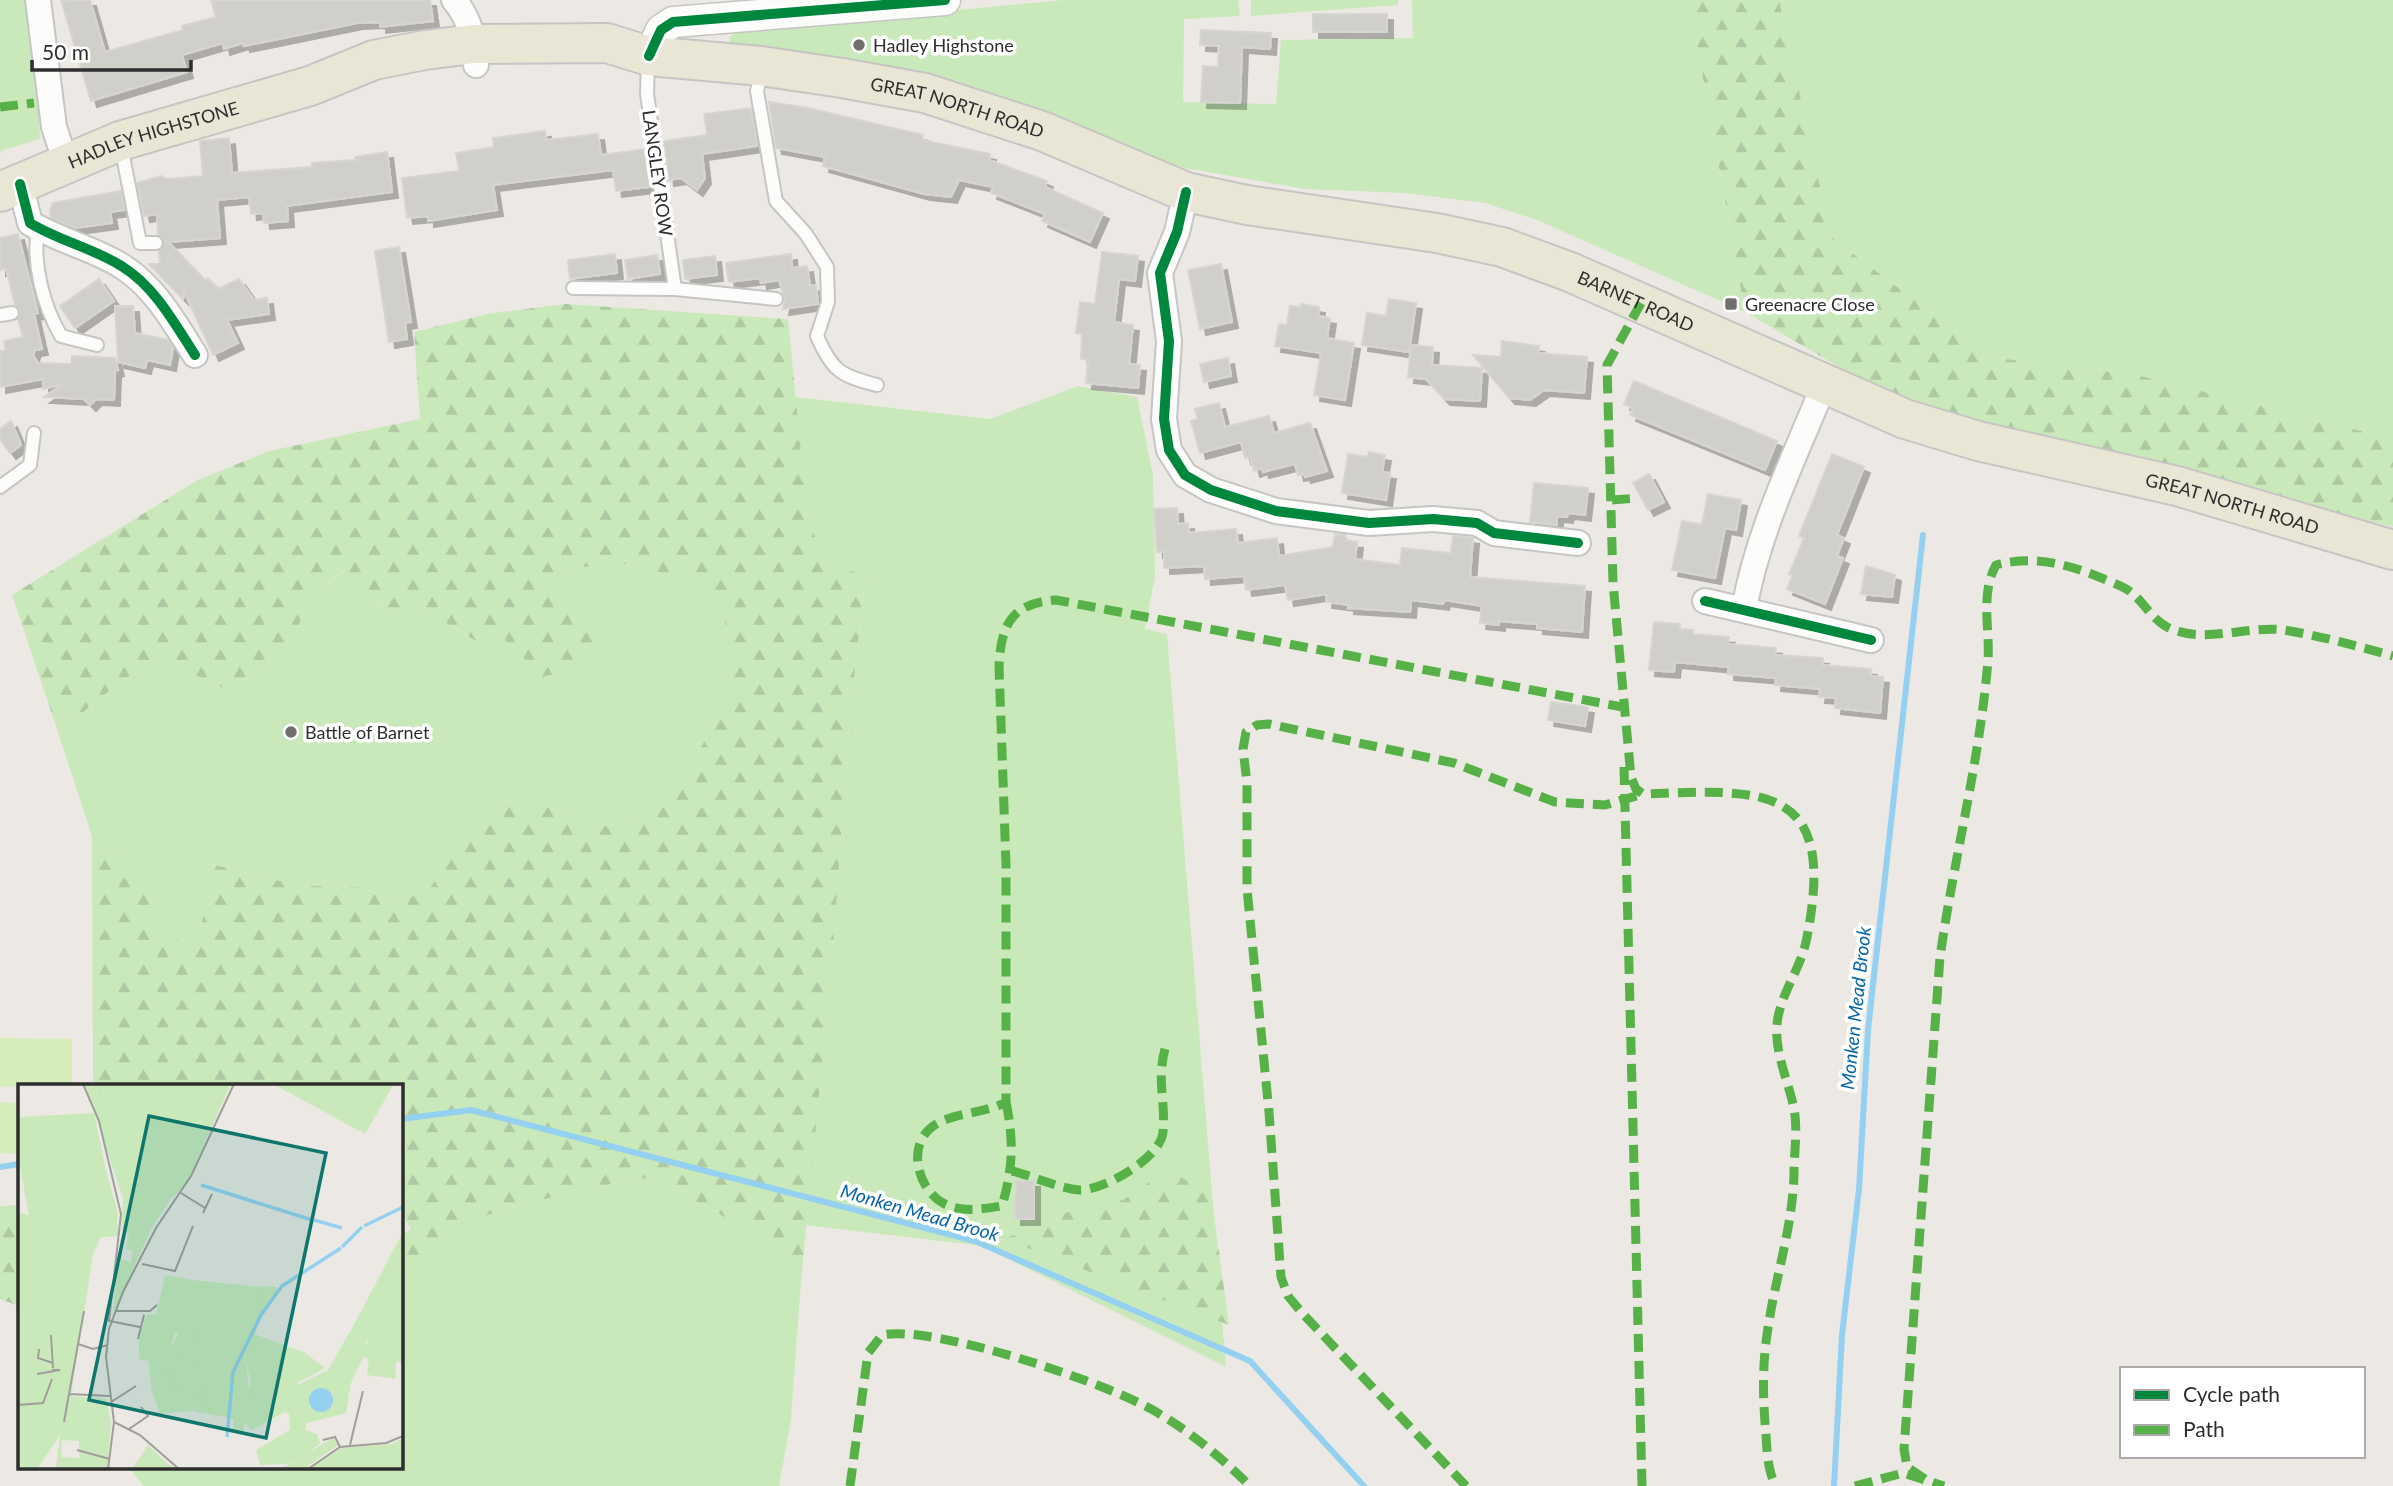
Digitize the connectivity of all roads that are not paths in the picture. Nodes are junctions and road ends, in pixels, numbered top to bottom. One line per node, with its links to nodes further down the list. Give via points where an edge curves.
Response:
1 (38, 0): 10 (street, via 54,127)
2 (454, 0): 5 (street, via 466,14)
3 (945, 0): 4 (street)
4 (723, 20): 6 (street, via 673,22 661,30); 7 (street)
5 (475, 55): 6 (main road, HADLEY HIGHSTONE, via 607,43); 9 (main road, HADLEY HIGHSTONE, via 374,60 310,86)
6 (649, 56): 7 (main road, HADLEY HIGHSTONE); 16 (lane, LANGLEY ROW, via 647,94)
7 (718, 63): 8 (main road, GREAT NORTH ROAD)
8 (761, 66): 12 (main road, GREAT NORTH ROAD, via 925,93 1042,131); 20 (lane, via 757,91 776,201 806,234 827,267 828,302 817,336 828,362 848,378)
9 (120, 141): 10 (main road, HADLEY HIGHSTONE); 14 (lane, via 140,243)
10 (66, 163): 11 (main road, HADLEY HIGHSTONE)
11 (10, 188): 13 (street, via 30,223)
12 (1186, 192): 21 (main road, BARNET ROAD, via 1502,247 1570,272); 25 (street, via 1177,232 1160,273 1169,341 1164,419 1169,450 1185,474 1211,491 1276,511 1369,523 1433,519 1476,523 1494,533)
13 (38, 228): 18 (lane, via 34,247 50,318 61,336); 19 (street, via 123,267 156,297)
14 (156, 243)
15 (573, 288): 16 (lane)
16 (675, 289): 17 (lane)
17 (776, 299)
18 (97, 345)
19 (195, 355)
20 (877, 385)
21 (1824, 385): 23 (main road, BARNET ROAD, via 1905,419); 28 (street, via 1766,528)
22 (34, 433): 24 (lane, via 30,465)
23 (2070, 461): 26 (main road, GREAT NORTH ROAD, via 2177,486)
24 (0, 487)
25 (1578, 542)
26 (2393, 550)
27 (1705, 601): 28 (street)
28 (1744, 609): 29 (street)
29 (1871, 640)

